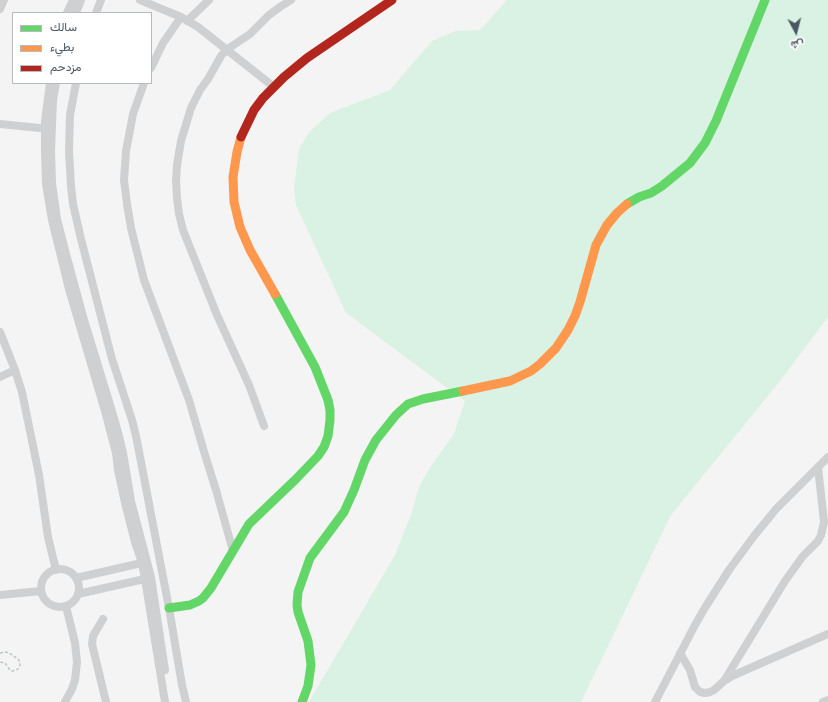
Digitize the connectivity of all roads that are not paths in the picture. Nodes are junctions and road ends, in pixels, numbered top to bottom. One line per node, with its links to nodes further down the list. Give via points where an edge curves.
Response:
1 (4, 0): 10 (street)
2 (73, 0): 11 (street)
3 (81, 0): 12 (street)
4 (101, 0): 13 (street)
5 (140, 0): 14 (street)
6 (209, 0): 14 (street)
7 (291, 0): 15 (street)
8 (392, 0): 21 (street, via 295,67)
9 (765, 0): 50 (street, via 705,143 677,175 627,204 607,225 596,245 575,316 556,348 531,371 510,381 423,398 408,404 376,440 344,512 310,558 298,592 298,612 308,641 311,665 308,686)
10 (0, 10)
11 (68, 12)
12 (76, 12)
13 (96, 12)
14 (184, 19): 15 (street); 16 (street, via 163,43)
15 (226, 50): 21 (street); 27 (street, via 200,90 188,115 177,165 177,198 189,245)
16 (152, 66)
17 (50, 84): 23 (street, via 46,107)
18 (56, 84): 23 (street)
19 (76, 84): 39 (street, via 69,139 73,204 112,359 136,436)
20 (144, 84): 30 (street, via 133,114 125,158 124,180 131,228 144,280 189,400)
21 (274, 87): 30 (street, via 254,110 241,137 234,164 234,202 244,238 315,367 328,400 330,420 326,442 321,452 249,524)
22 (0, 124): 23 (street)
23 (48, 129): 31 (street, via 46,184 52,220 75,310 109,423 135,542)
24 (0, 332): 25 (street)
25 (15, 370): 26 (street); 32 (street, via 22,392)
26 (0, 377)
27 (264, 426)
28 (828, 457): 29 (street)
29 (818, 467): 42 (street, via 776,509 741,553 706,606); 43 (street, via 824,522 821,535 784,581)
30 (233, 551): 39 (street, via 212,588 203,598 190,605)
31 (145, 563): 33 (street); 34 (street)
32 (56, 570): 33 (street, via 67,571); 35 (street, via 46,576)
33 (76, 578): 36 (street)
34 (148, 578): 36 (street); 47 (street); 48 (street)
35 (41, 591): 37 (street); 38 (street, via 44,599 50,604)
36 (78, 594): 38 (street, via 73,602)
37 (0, 595)
38 (66, 606): 45 (street, via 77,662 75,680)
39 (169, 608): 49 (street)
40 (103, 619): 46 (street, via 93,636 92,644)
41 (828, 634): 43 (street)
42 (680, 653): 43 (street, via 690,670 694,687 700,692 710,692); 51 (street)
43 (724, 681)
44 (828, 700): 52 (street)
45 (65, 702)
46 (106, 702)
47 (165, 702)
48 (170, 702)
49 (186, 702)
50 (302, 702)
51 (656, 702)
52 (823, 702)

